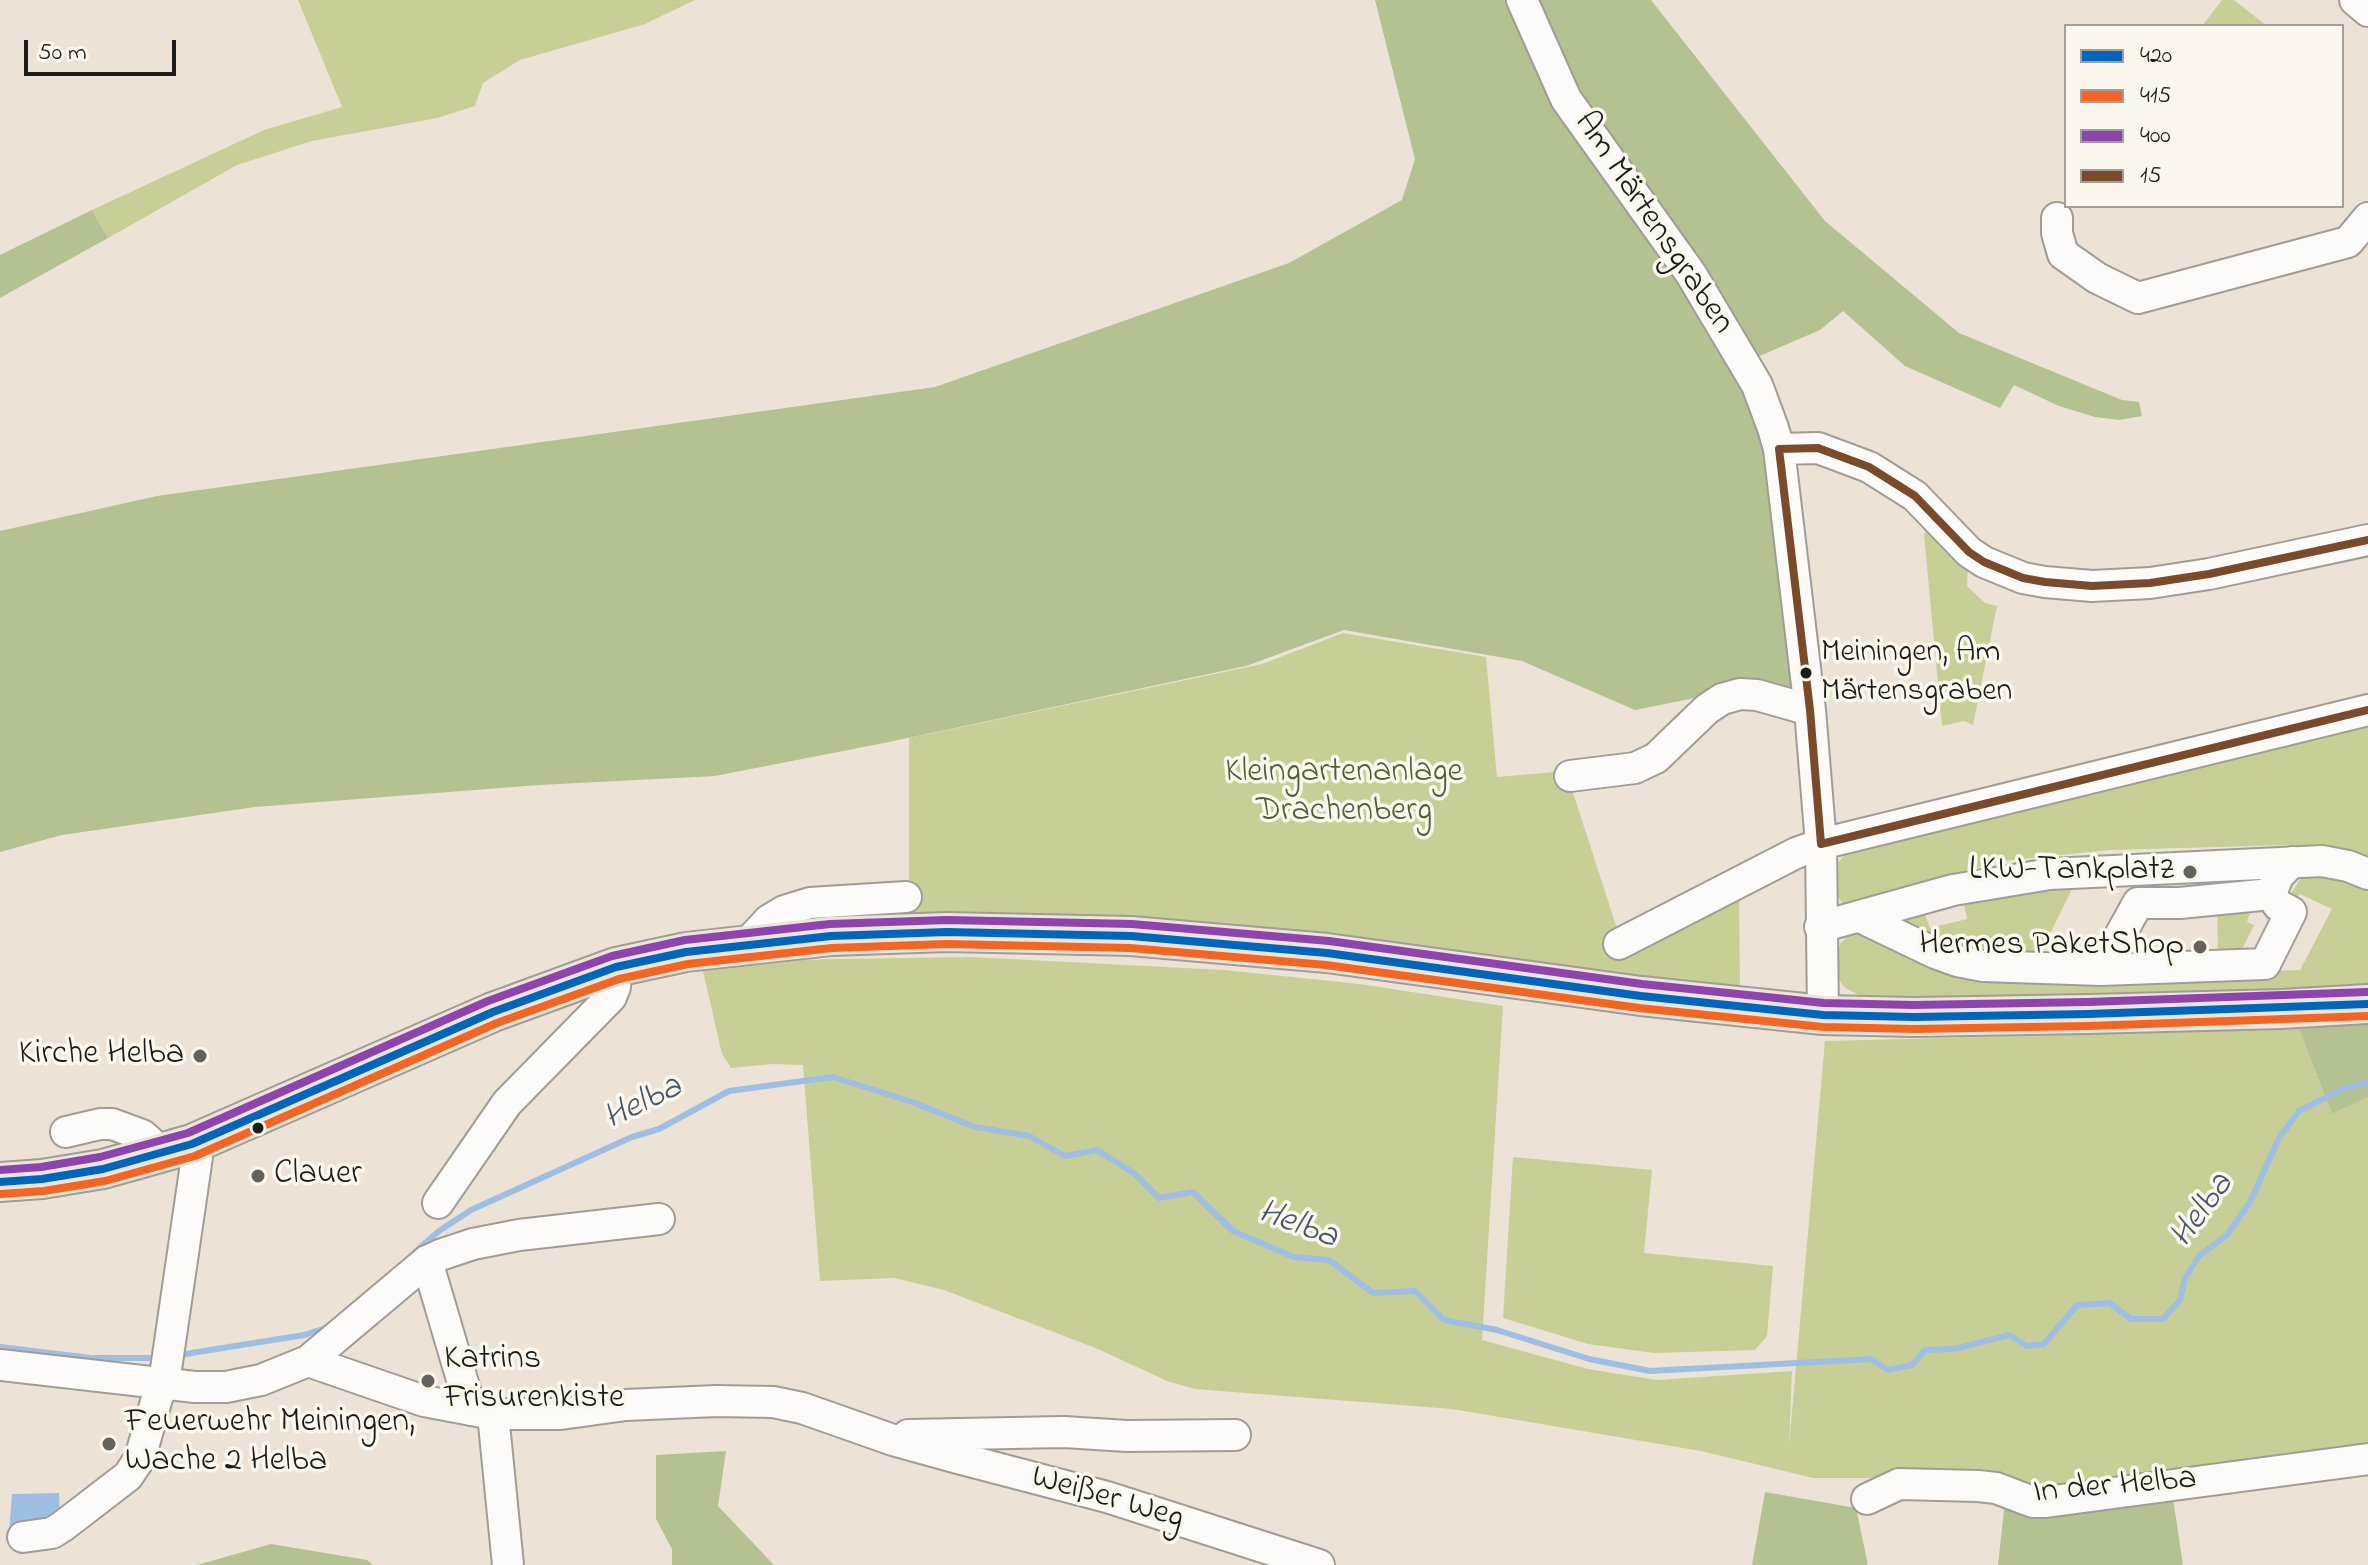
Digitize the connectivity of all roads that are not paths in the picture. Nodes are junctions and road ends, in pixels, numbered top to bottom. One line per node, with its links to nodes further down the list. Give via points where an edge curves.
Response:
1 (1522, 0): 6 (street, Am Märtensgraben, via 1566,99 1721,321 1757,385)
2 (2355, 0): 3 (street)
3 (2368, 11)
4 (2057, 218): 5 (street, via 2063,254 2138,298 2348,242)
5 (2368, 218)
6 (1779, 449): 7 (street, via 1818,448 1869,467 1915,496 1984,562 2045,582 2150,583); 8 (street, Am Märtensgraben)
7 (2368, 540)
8 (1810, 710): 10 (street, via 1740,694 1707,709 1656,758 1635,768); 11 (street, Am Märtensgraben)
9 (2368, 710): 11 (street)
10 (1570, 776)
11 (1821, 844): 17 (street); 19 (street)
12 (2292, 862): 13 (street, via 2322,861); 14 (street, via 2278,876); 16 (street, via 2050,874 1953,890)
13 (2368, 874)
14 (2271, 894): 21 (street, via 2138,903); 21 (street, via 2291,912 2265,964)
15 (906, 897): 18 (street, via 810,903 769,920)
16 (1860, 917): 17 (street); 21 (street, via 1957,961)
17 (1820, 927): 23 (street)
18 (747, 944): 20 (main road); 23 (main road, via 947,932 1131,936 1327,953)
19 (1619, 944)
20 (616, 967): 25 (main road, via 493,1012); 28 (street, via 611,997 507,1103)
21 (2101, 970)
22 (2368, 1004): 23 (main road, via 2088,1014)
23 (1823, 1015)
24 (66, 1132): 26 (street, via 112,1124 142,1135)
25 (192, 1144): 26 (main road); 33 (street, via 197,1157)
26 (154, 1156): 27 (main road, via 103,1169)
27 (0, 1182)
28 (438, 1203)
29 (659, 1219): 30 (street, via 519,1235)
30 (427, 1261): 31 (street); 34 (street)
31 (308, 1361): 33 (street, via 226,1387 195,1387); 34 (street, Weißer Weg, via 424,1401)
32 (0, 1365): 33 (street)
33 (166, 1376): 39 (street, via 140,1458 128,1476 52,1533)
34 (482, 1412): 36 (street, Weißer Weg, via 561,1414 626,1405 773,1402); 40 (street)
35 (1235, 1435): 36 (street, Weißer Weg, via 1064,1432 898,1435)
36 (893, 1440): 41 (street, Weißer Weg, via 1107,1497)
37 (2368, 1459): 38 (street, In der Helba, via 2046,1502 1988,1486 1899,1484)
38 (1867, 1499)
39 (23, 1537)
40 (508, 1565)
41 (1319, 1565)

